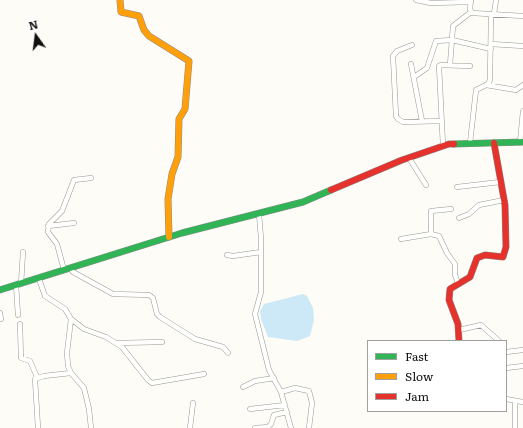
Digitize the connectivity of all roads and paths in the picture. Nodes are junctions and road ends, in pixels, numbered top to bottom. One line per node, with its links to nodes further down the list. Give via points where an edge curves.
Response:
1 (120, 0): 40 (street, via 121,12 139,16 149,36 189,61 185,109 179,119 178,157 169,194)
2 (416, 0): 4 (street, via 423,3)
3 (496, 0): 7 (street)
4 (447, 1): 5 (street)
5 (471, 1): 6 (street)
6 (471, 12): 7 (street); 9 (street, via 453,26)
7 (493, 14): 8 (street); 11 (street)
8 (523, 16)
9 (452, 40): 11 (street); 14 (street); 16 (street, via 442,39 435,42 430,64 425,71)
10 (412, 45): 21 (street, via 397,51 392,60 396,116)
11 (491, 46): 12 (street); 17 (street, via 490,80)
12 (523, 46)
13 (411, 64): 16 (street)
14 (450, 65): 15 (street); 23 (street, via 442,64 438,68)
15 (470, 66)
16 (414, 77): 22 (street)
17 (486, 85): 18 (street, via 516,90); 24 (street, via 476,90)
18 (523, 85)
19 (523, 111): 26 (street)
20 (394, 121): 21 (street)
21 (400, 121): 22 (street)
22 (422, 121): 23 (street)
23 (441, 121): 27 (street)
24 (470, 143): 25 (street); 27 (street)
25 (494, 143): 26 (street); 30 (street)
26 (521, 143)
27 (443, 146): 28 (street)
28 (409, 158): 31 (street); 35 (street, via 303,202)
29 (91, 178): 38 (street, via 74,180 62,211)
30 (500, 182): 32 (street); 33 (street)
31 (426, 185)
32 (457, 187)
33 (504, 200): 36 (street, via 479,205 470,214); 47 (street, via 507,238 504,256 478,257 470,277)
34 (451, 209): 39 (street, via 431,211)
35 (259, 214): 40 (street); 43 (street)
36 (459, 218)
37 (74, 223): 38 (street)
38 (48, 226): 45 (street, via 48,232)
39 (431, 234): 41 (street); 47 (street, via 440,238 455,264)
40 (169, 237): 45 (street)
41 (400, 239)
42 (23, 252): 48 (street)
43 (261, 252): 44 (street); 68 (street, via 261,292 255,314 269,370)
44 (227, 255)
45 (67, 269): 46 (street); 62 (street, via 113,294 149,295 153,298 157,314 166,322 195,339 223,347)
46 (40, 278): 48 (street); 52 (street, via 45,296 65,309)
47 (458, 283): 55 (street, via 451,287 449,295)
48 (19, 284): 49 (street); 51 (street)
49 (0, 291)
50 (0, 313): 53 (street)
51 (18, 315)
52 (71, 318): 59 (street, via 84,329 101,334); 65 (street, via 67,353)
53 (1, 319)
54 (20, 324): 67 (street, via 21,358 30,361)
55 (459, 330): 56 (street); 57 (street, via 483,325)
56 (459, 340)
57 (498, 340)
58 (162, 342): 59 (street)
59 (117, 344): 66 (street, via 152,383)
60 (523, 350): 61 (street)
61 (507, 352)
62 (228, 353)
63 (523, 366): 64 (street)
64 (507, 368)
65 (71, 373): 67 (street); 79 (street, via 84,388 90,409)
66 (204, 374)
67 (37, 377): 78 (street, via 34,382)
68 (274, 378): 69 (street); 70 (street)
69 (243, 386)
70 (281, 392): 75 (street); 83 (street, via 295,388 309,391 312,403)
71 (507, 400): 72 (street)
72 (515, 401): 73 (street); 84 (street)
73 (523, 402)
74 (193, 403): 80 (street)
75 (285, 405): 76 (street); 77 (street)
76 (250, 409)
77 (287, 412): 81 (street, via 274,415 268,427); 82 (street)
78 (38, 428)
79 (91, 428)
80 (190, 428)
81 (255, 428)
82 (291, 428)
83 (309, 428)
84 (515, 428)

